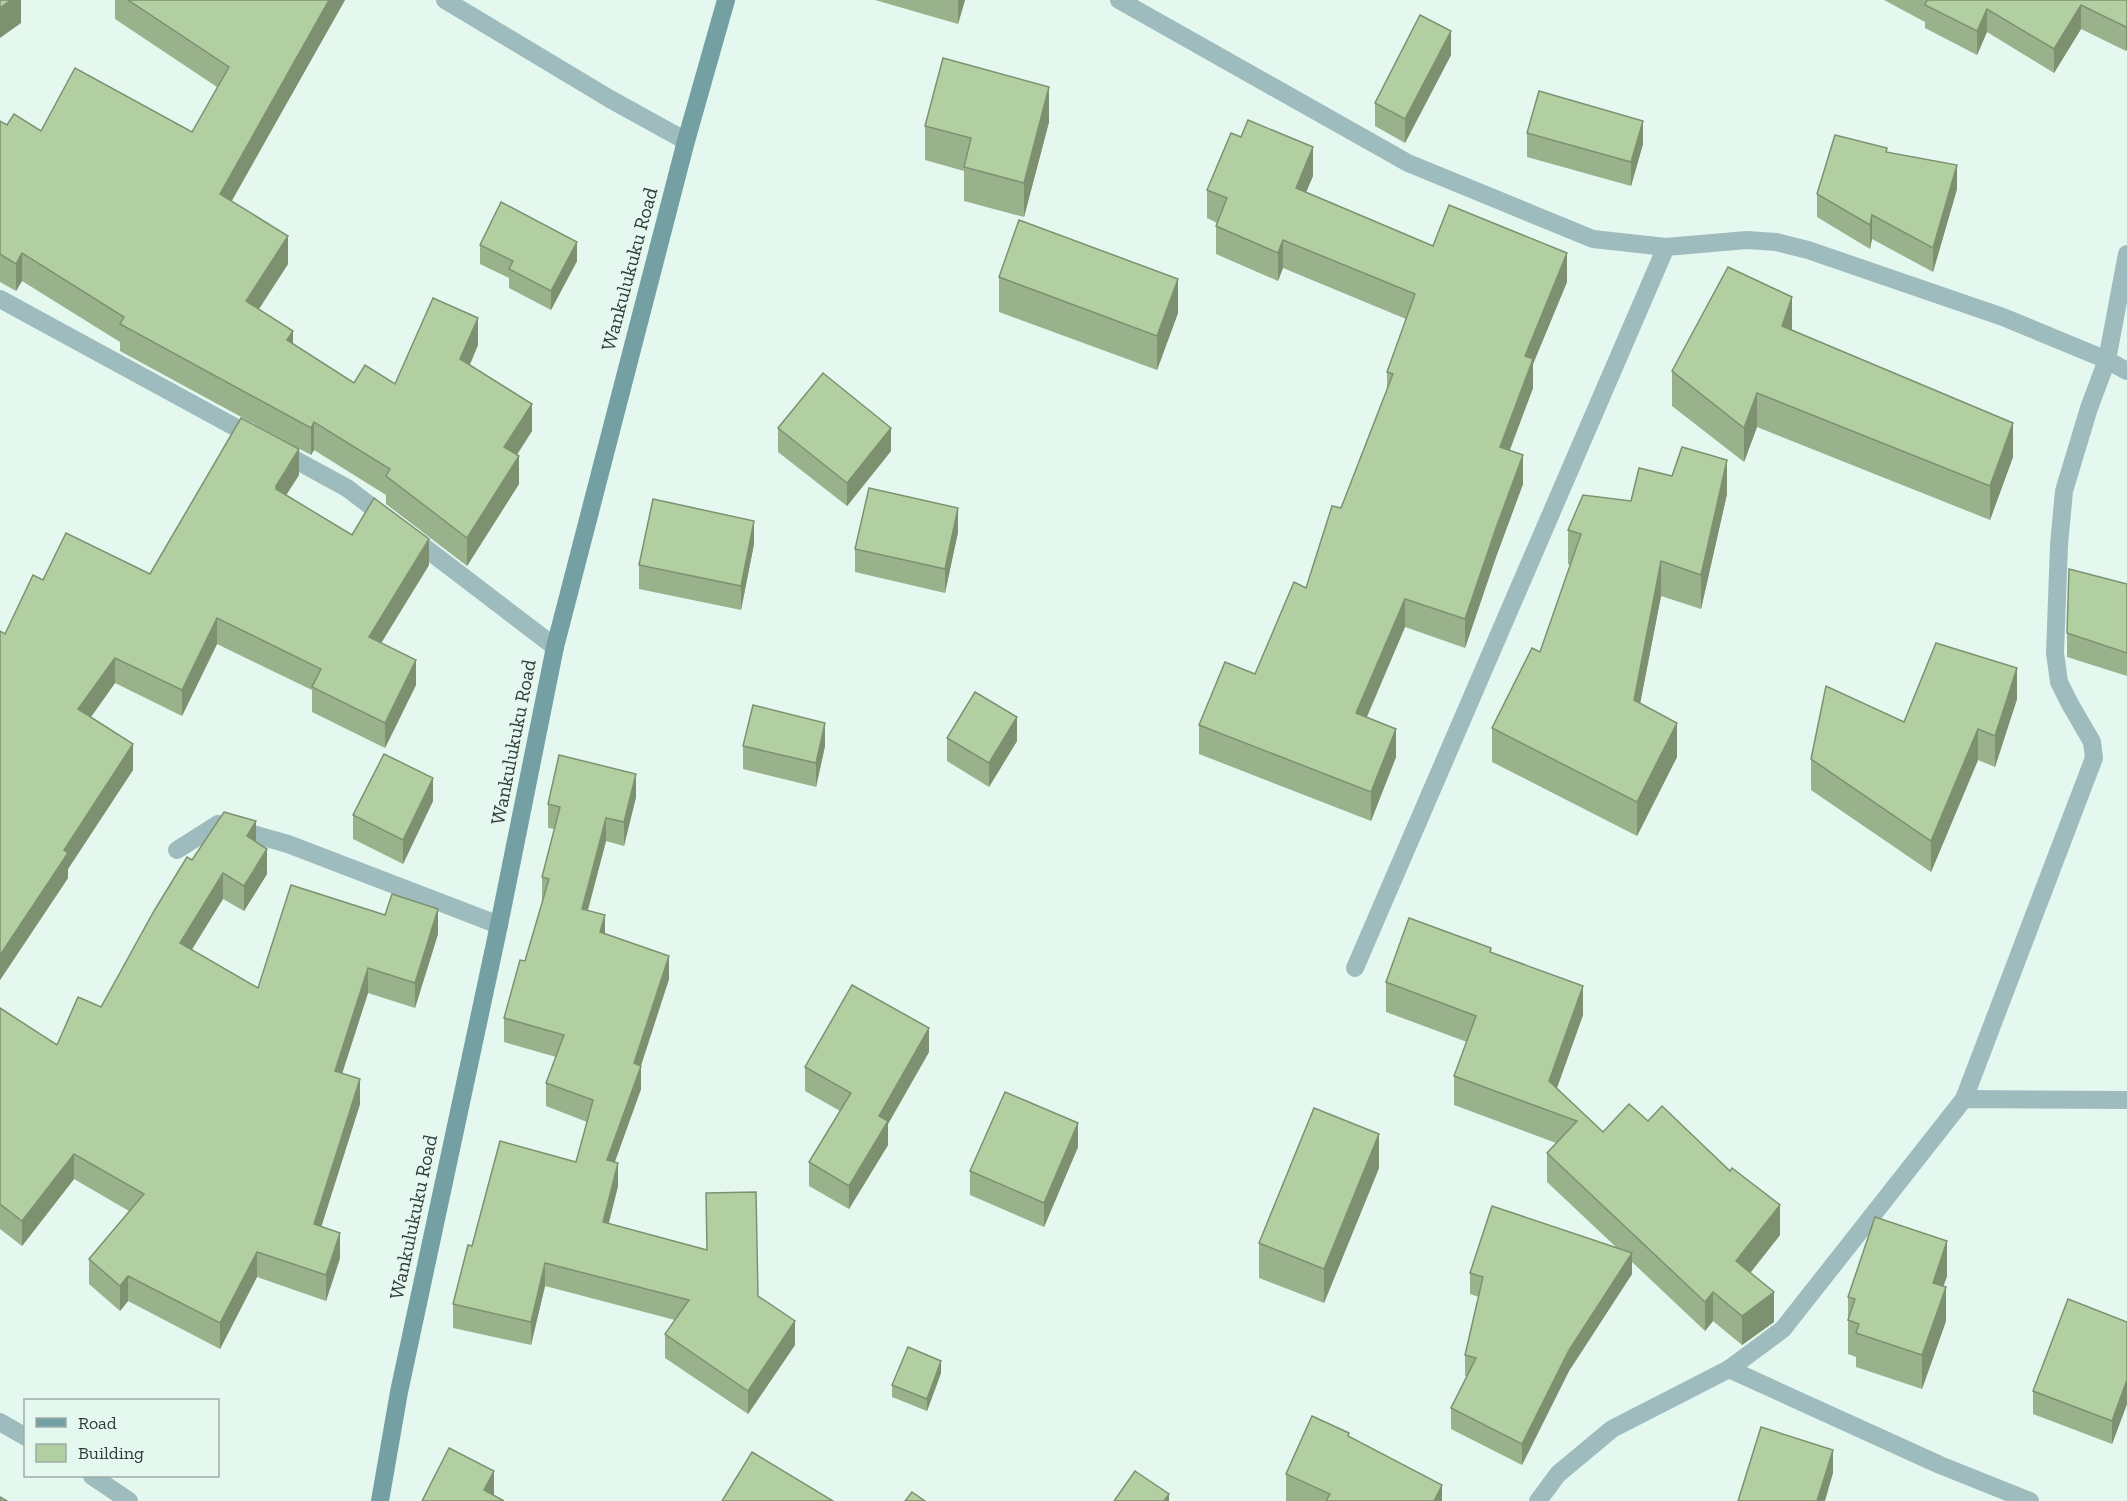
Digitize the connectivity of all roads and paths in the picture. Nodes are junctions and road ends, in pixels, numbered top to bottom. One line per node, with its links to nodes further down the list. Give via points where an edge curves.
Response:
1 (445, 0): 4 (street)
2 (726, 0): 4 (main road, Wankulukuku Road)
3 (1119, 0): 5 (street, via 1408,164 1593,239)
4 (686, 141): 10 (main road, Wankulukuku Road)
5 (1666, 247): 8 (street, via 1747,240 1808,250 2003,317); 13 (street)
6 (2127, 254): 8 (street)
7 (0, 299): 10 (street, via 347,488)
8 (2107, 360): 9 (street); 14 (street, via 2064,491 2055,641 2060,681 2092,742 2094,758)
9 (2127, 371)
10 (555, 647): 12 (main road, Wankulukuku Road)
11 (177, 850): 12 (street, via 218,824 288,844)
12 (499, 925): 21 (main road, Wankulukuku Road)
13 (1354, 968)
14 (1964, 1100): 15 (street); 16 (street, via 1783,1329)
15 (2127, 1100)
16 (1729, 1369): 22 (street, via 1612,1429 1558,1474); 23 (street, via 1940,1465)
17 (0, 1422): 18 (street)
18 (24, 1436)
19 (93, 1477): 20 (street)
20 (129, 1501)
21 (380, 1501)
22 (1538, 1501)
23 (2030, 1501)

